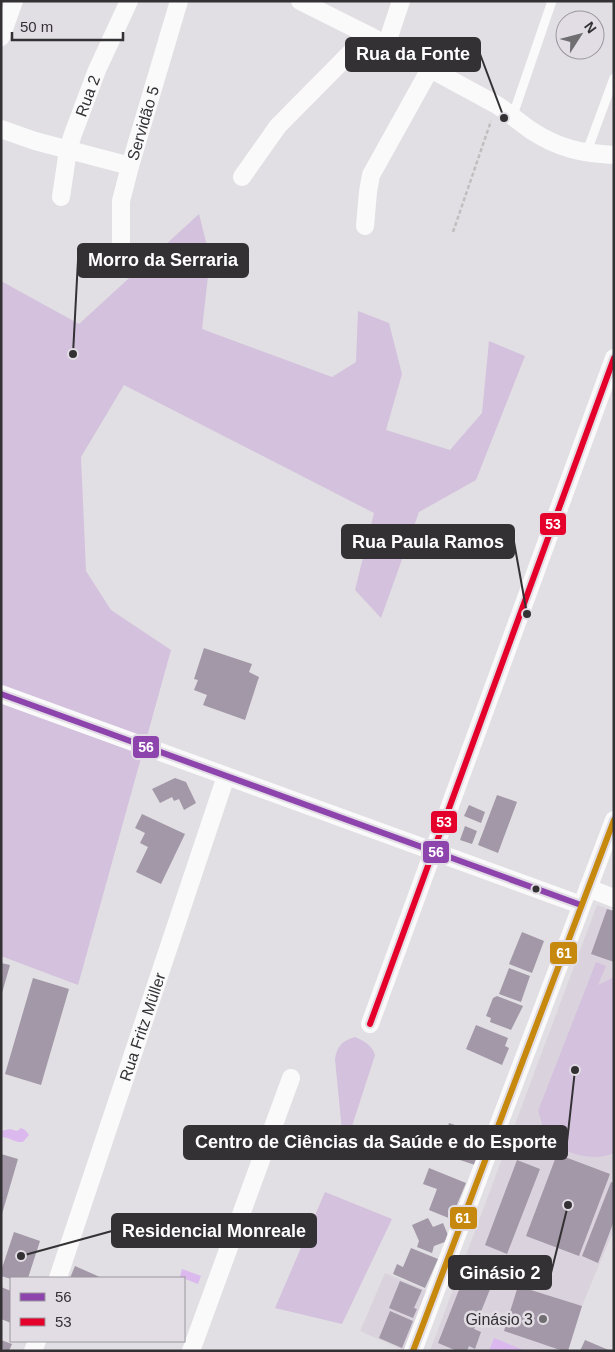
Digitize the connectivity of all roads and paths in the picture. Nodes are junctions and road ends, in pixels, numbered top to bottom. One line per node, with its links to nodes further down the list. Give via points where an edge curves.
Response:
1 (14, 1): 8 (street)
2 (129, 1): 15 (street, Rua 2, via 97,70)
3 (178, 1): 18 (street, Servidão 5)
4 (300, 1): 7 (street)
5 (401, 1): 9 (street)
6 (552, 1): 13 (lane)
7 (368, 35): 9 (street); 19 (street, via 278,126)
8 (1, 37)
9 (386, 46): 10 (street)
10 (430, 69): 12 (street); 21 (street, via 371,175)
11 (614, 78): 16 (lane)
12 (497, 105): 13 (street); 22 (path)
13 (513, 115): 16 (street, via 548,141)
14 (1, 129): 15 (street)
15 (68, 150): 18 (street); 20 (street, Rua 2)
16 (586, 154): 17 (street)
17 (614, 155)
18 (130, 166): 23 (street, Servidão 5, via 120,211)
19 (242, 176)
20 (61, 197)
21 (365, 226)
22 (452, 232)
23 (121, 248)
24 (614, 358): 28 (street)
25 (1, 694): 26 (street)
26 (226, 776): 28 (street); 34 (street, Rua Fritz Müller)
27 (614, 820): 29 (street)
28 (433, 851): 31 (street); 32 (street)
29 (588, 888): 30 (street); 31 (street)
30 (614, 898)
31 (582, 905): 36 (street)
32 (370, 1024)
33 (291, 1078): 35 (street)
34 (58, 1277)
35 (191, 1351)
36 (413, 1351)

